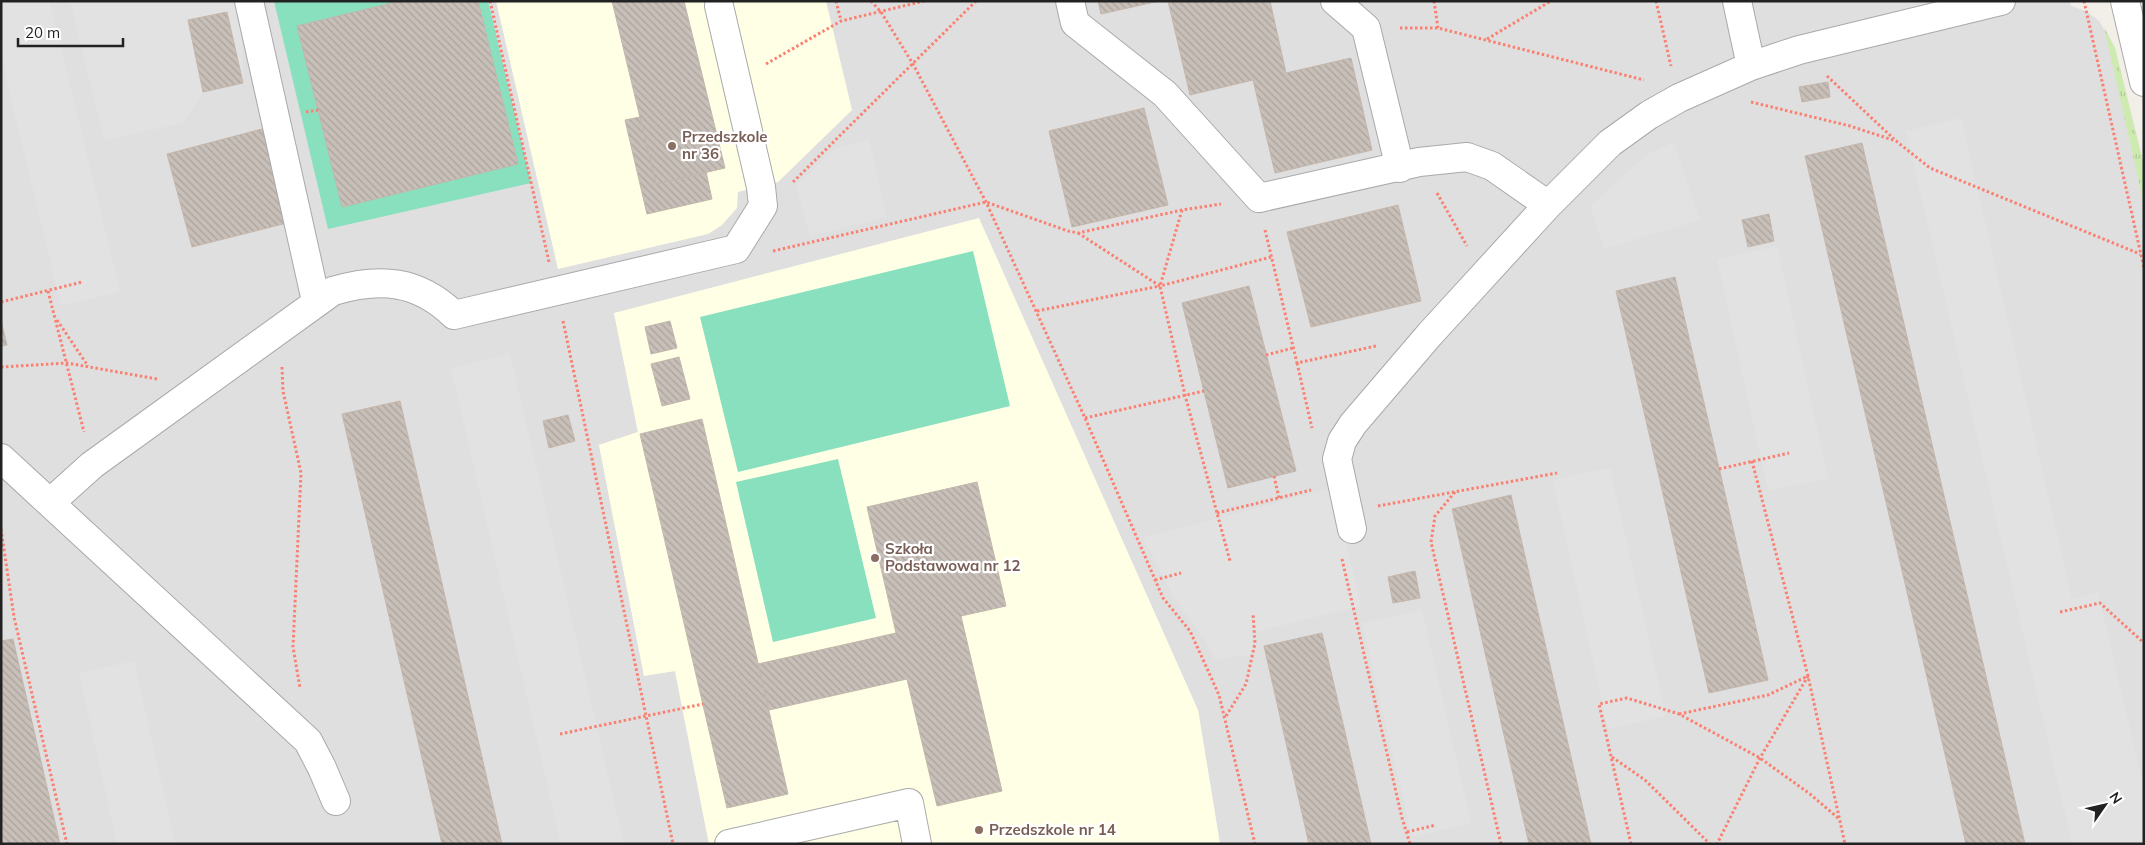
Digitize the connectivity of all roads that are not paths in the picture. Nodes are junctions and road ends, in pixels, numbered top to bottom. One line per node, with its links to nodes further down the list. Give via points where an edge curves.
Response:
1 (250, 1): 12 (street)
2 (1070, 1): 10 (street, via 1075,23 1165,94 1259,198)
3 (1335, 1): 10 (street, via 1366,28)
4 (1737, 1): 8 (street)
5 (2001, 1): 8 (street, via 1799,50)
6 (2125, 1): 9 (street)
7 (719, 6): 12 (street, via 763,206 736,249 454,315 427,293 394,283 351,286)
8 (1751, 66): 11 (street, via 1649,115 1610,143)
9 (2144, 82)
10 (1410, 165): 11 (street, via 1467,157 1492,166)
11 (1548, 205): 15 (street, via 1353,424 1342,441 1337,459)
12 (316, 301): 14 (street, via 92,465)
13 (1, 458): 14 (street)
14 (50, 502): 16 (street, via 308,741)
15 (1347, 531)
16 (336, 800)
17 (729, 844): 18 (street, via 909,803)
18 (917, 844)

